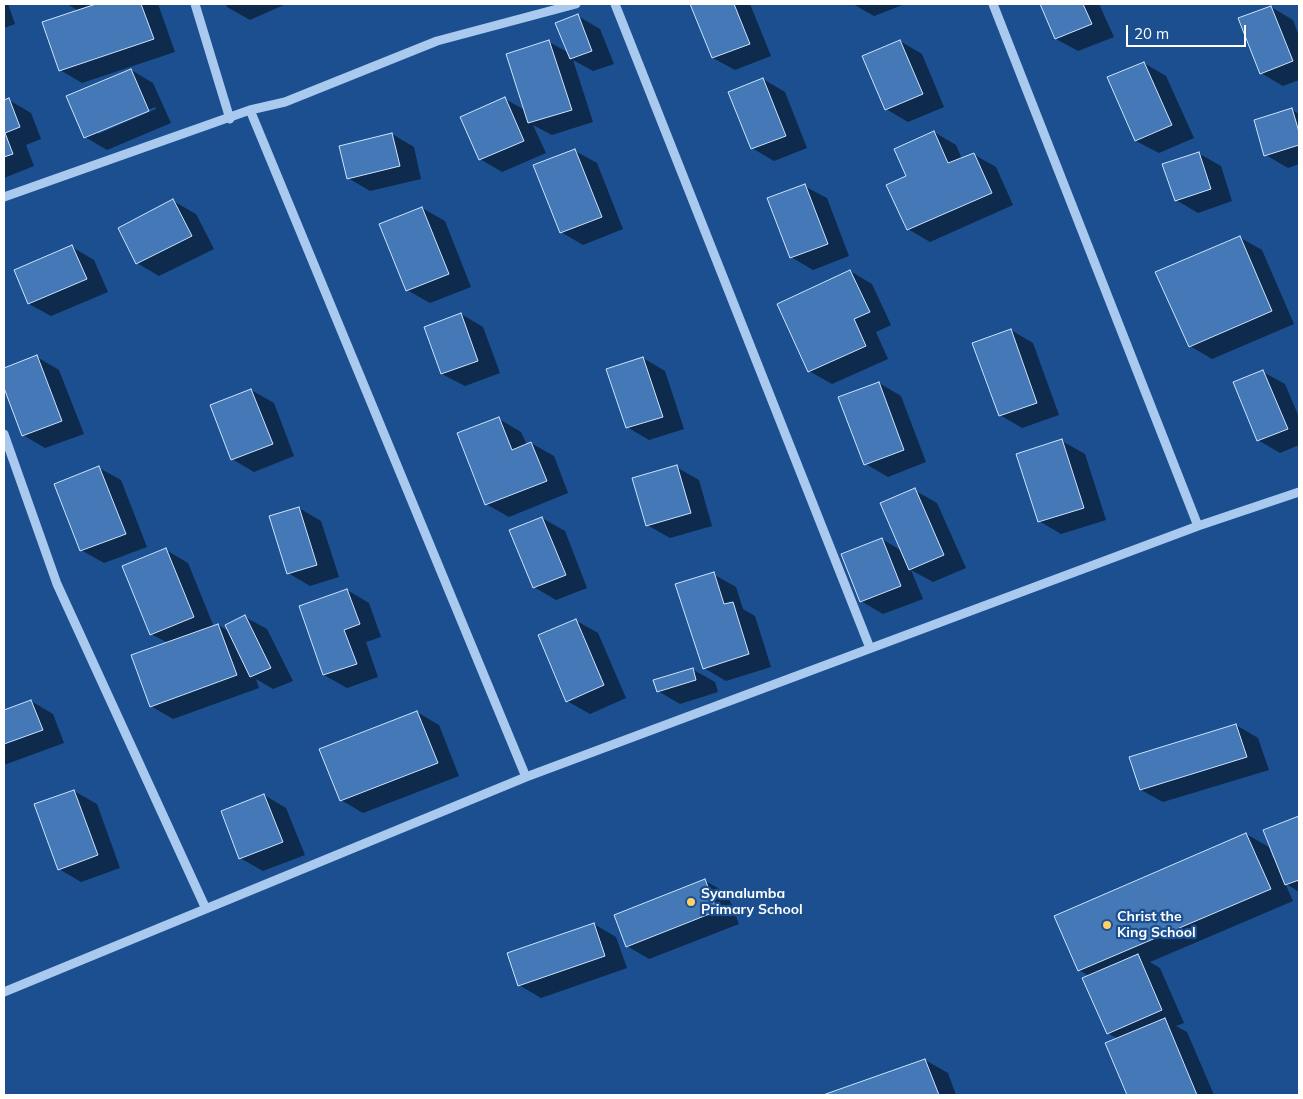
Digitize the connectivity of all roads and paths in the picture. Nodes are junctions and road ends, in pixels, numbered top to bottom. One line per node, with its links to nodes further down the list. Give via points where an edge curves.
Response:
1 (195, 4): 6 (street)
2 (576, 4): 5 (street, via 437,41 285,102)
3 (615, 4): 11 (street)
4 (993, 4): 10 (street)
5 (250, 110): 6 (street); 12 (street)
6 (230, 118): 7 (street)
7 (4, 197)
8 (4, 434): 13 (street, via 57,584)
9 (1299, 492): 10 (street)
10 (1198, 526): 11 (street)
11 (870, 648): 12 (street)
12 (526, 777): 13 (street)
13 (206, 908): 14 (street)
14 (4, 992)

